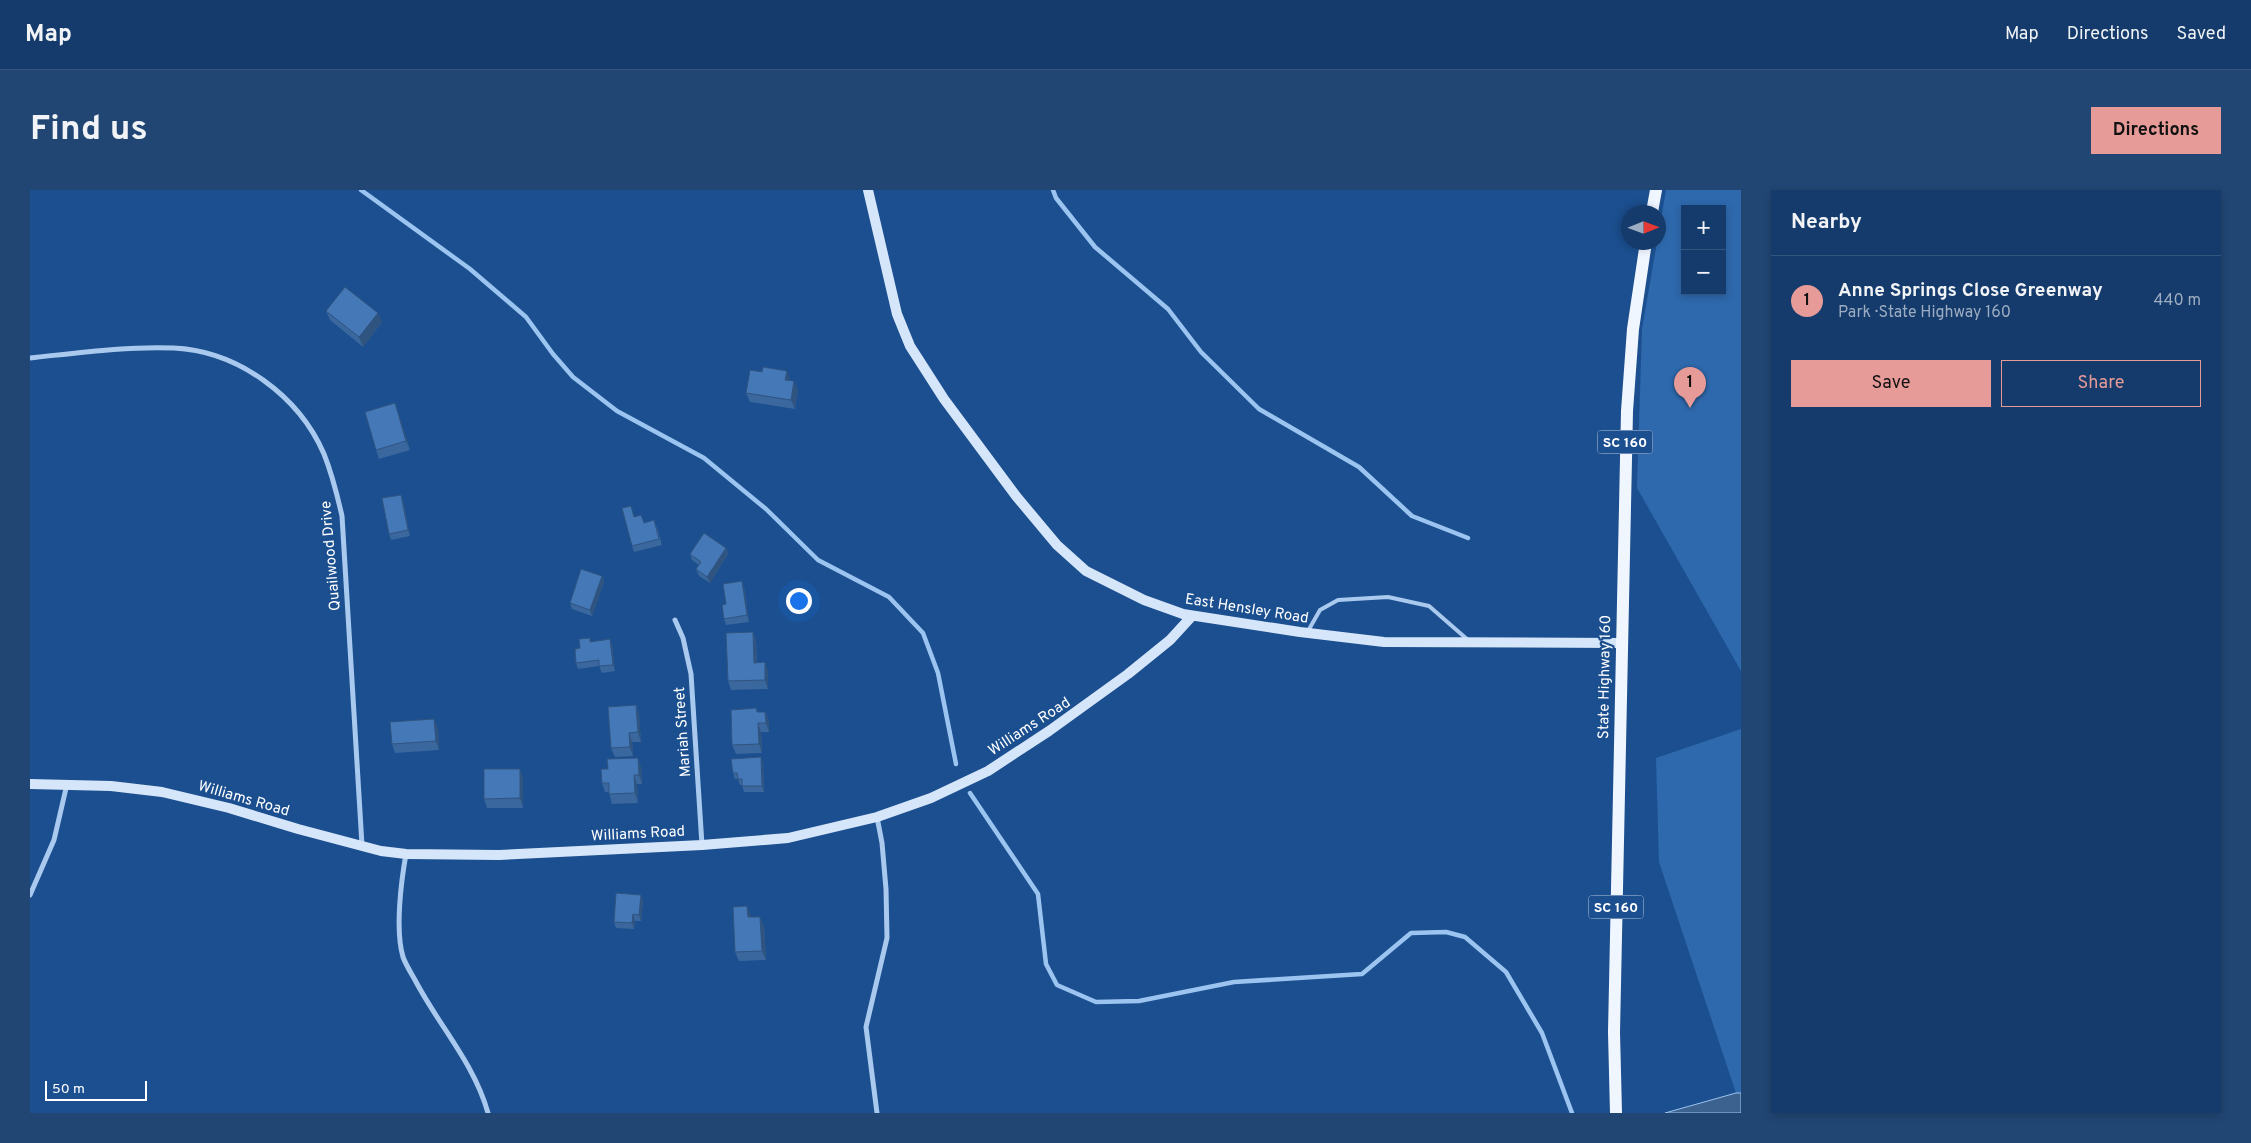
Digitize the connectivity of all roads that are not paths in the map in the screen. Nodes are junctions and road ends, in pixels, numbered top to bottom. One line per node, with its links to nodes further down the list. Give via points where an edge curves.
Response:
1 (868, 190): 6 (street, East Hensley Road, via 904,334 944,399 1016,496 1057,545 1086,571 1144,600)
2 (1656, 190): 3 (main road)
3 (1653, 205)
4 (1645, 250): 10 (main road, State Highway 160 / SC 160, via 1633,329 1626,411)
5 (30, 358): 14 (street, Quailwood Drive, via 144,348 176,348 205,354 232,362 260,378 292,403 312,432 334,480 342,516)
6 (1192, 616): 8 (street, East Hensley Road); 13 (street, Williams Road, via 1170,640 1050,731 988,770 931,798)
7 (675, 620): 15 (street, Mariah Street, via 684,638 691,674)
8 (1307, 633): 9 (street, East Hensley Road, via 1384,642); 9 (lane, via 1320,610 1338,600 1388,597 1429,606)
9 (1472, 642): 10 (street, East Hensley Road)
10 (1620, 643): 20 (main road, State Highway 160 / SC 160, via 1614,1032)
11 (67, 783): 12 (street, Williams Road); 14 (street, Williams Road, via 162,792); 17 (street, via 54,840)
12 (30, 784)
13 (877, 817): 15 (street, Williams Road, via 788,838); 19 (street, via 886,889 887,938 866,1027)
14 (362, 845): 16 (street, Williams Road, via 381,852)
15 (702, 845): 16 (street, Williams Road, via 499,855)
16 (406, 854): 18 (street, via 400,884 403,956 428,1006 482,1090)
17 (30, 895)
18 (488, 1113)
19 (877, 1113)
20 (1616, 1113)

